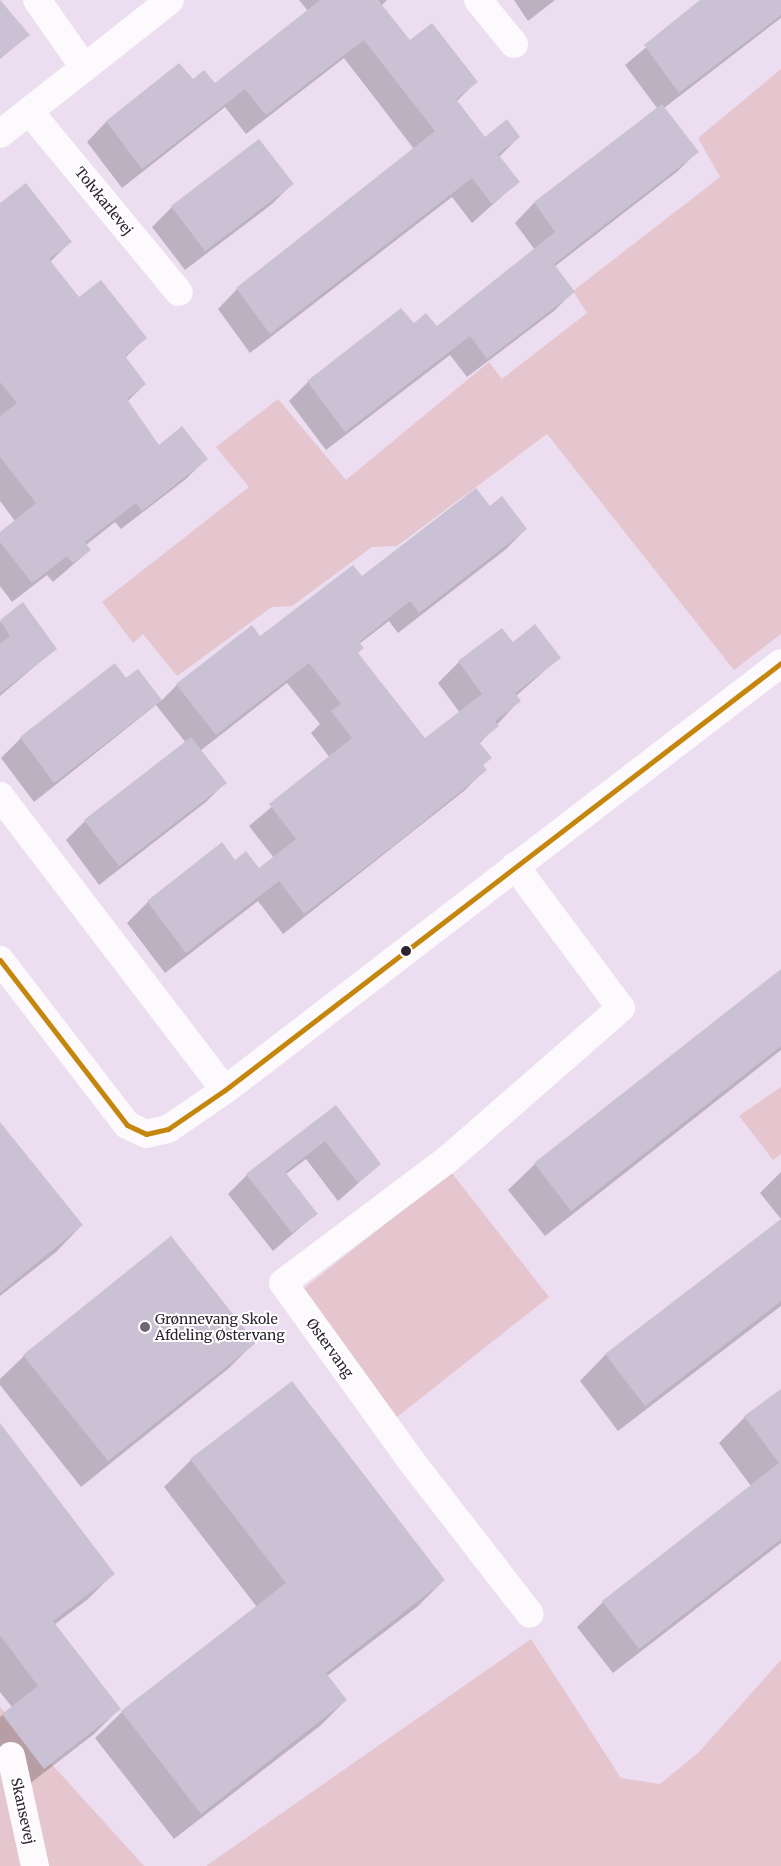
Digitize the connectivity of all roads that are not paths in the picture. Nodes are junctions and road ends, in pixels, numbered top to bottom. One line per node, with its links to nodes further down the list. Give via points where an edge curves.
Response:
1 (37, 0): 5 (street)
2 (170, 0): 5 (street)
3 (478, 0): 4 (street)
4 (514, 44)
5 (84, 67): 6 (street)
6 (29, 111): 7 (street); 8 (street, Tolvkarlevej)
7 (0, 134)
8 (179, 292)
9 (781, 663): 11 (street)
10 (0, 796): 13 (street)
11 (515, 866): 13 (street); 14 (street, Østervang, via 621,1008 448,1159 283,1284 412,1462)
12 (0, 960): 13 (street, via 126,1125 146,1134 168,1129)
13 (226, 1090)
14 (530, 1614)
15 (11, 1756): 16 (street, Skansevej)
16 (35, 1866)

